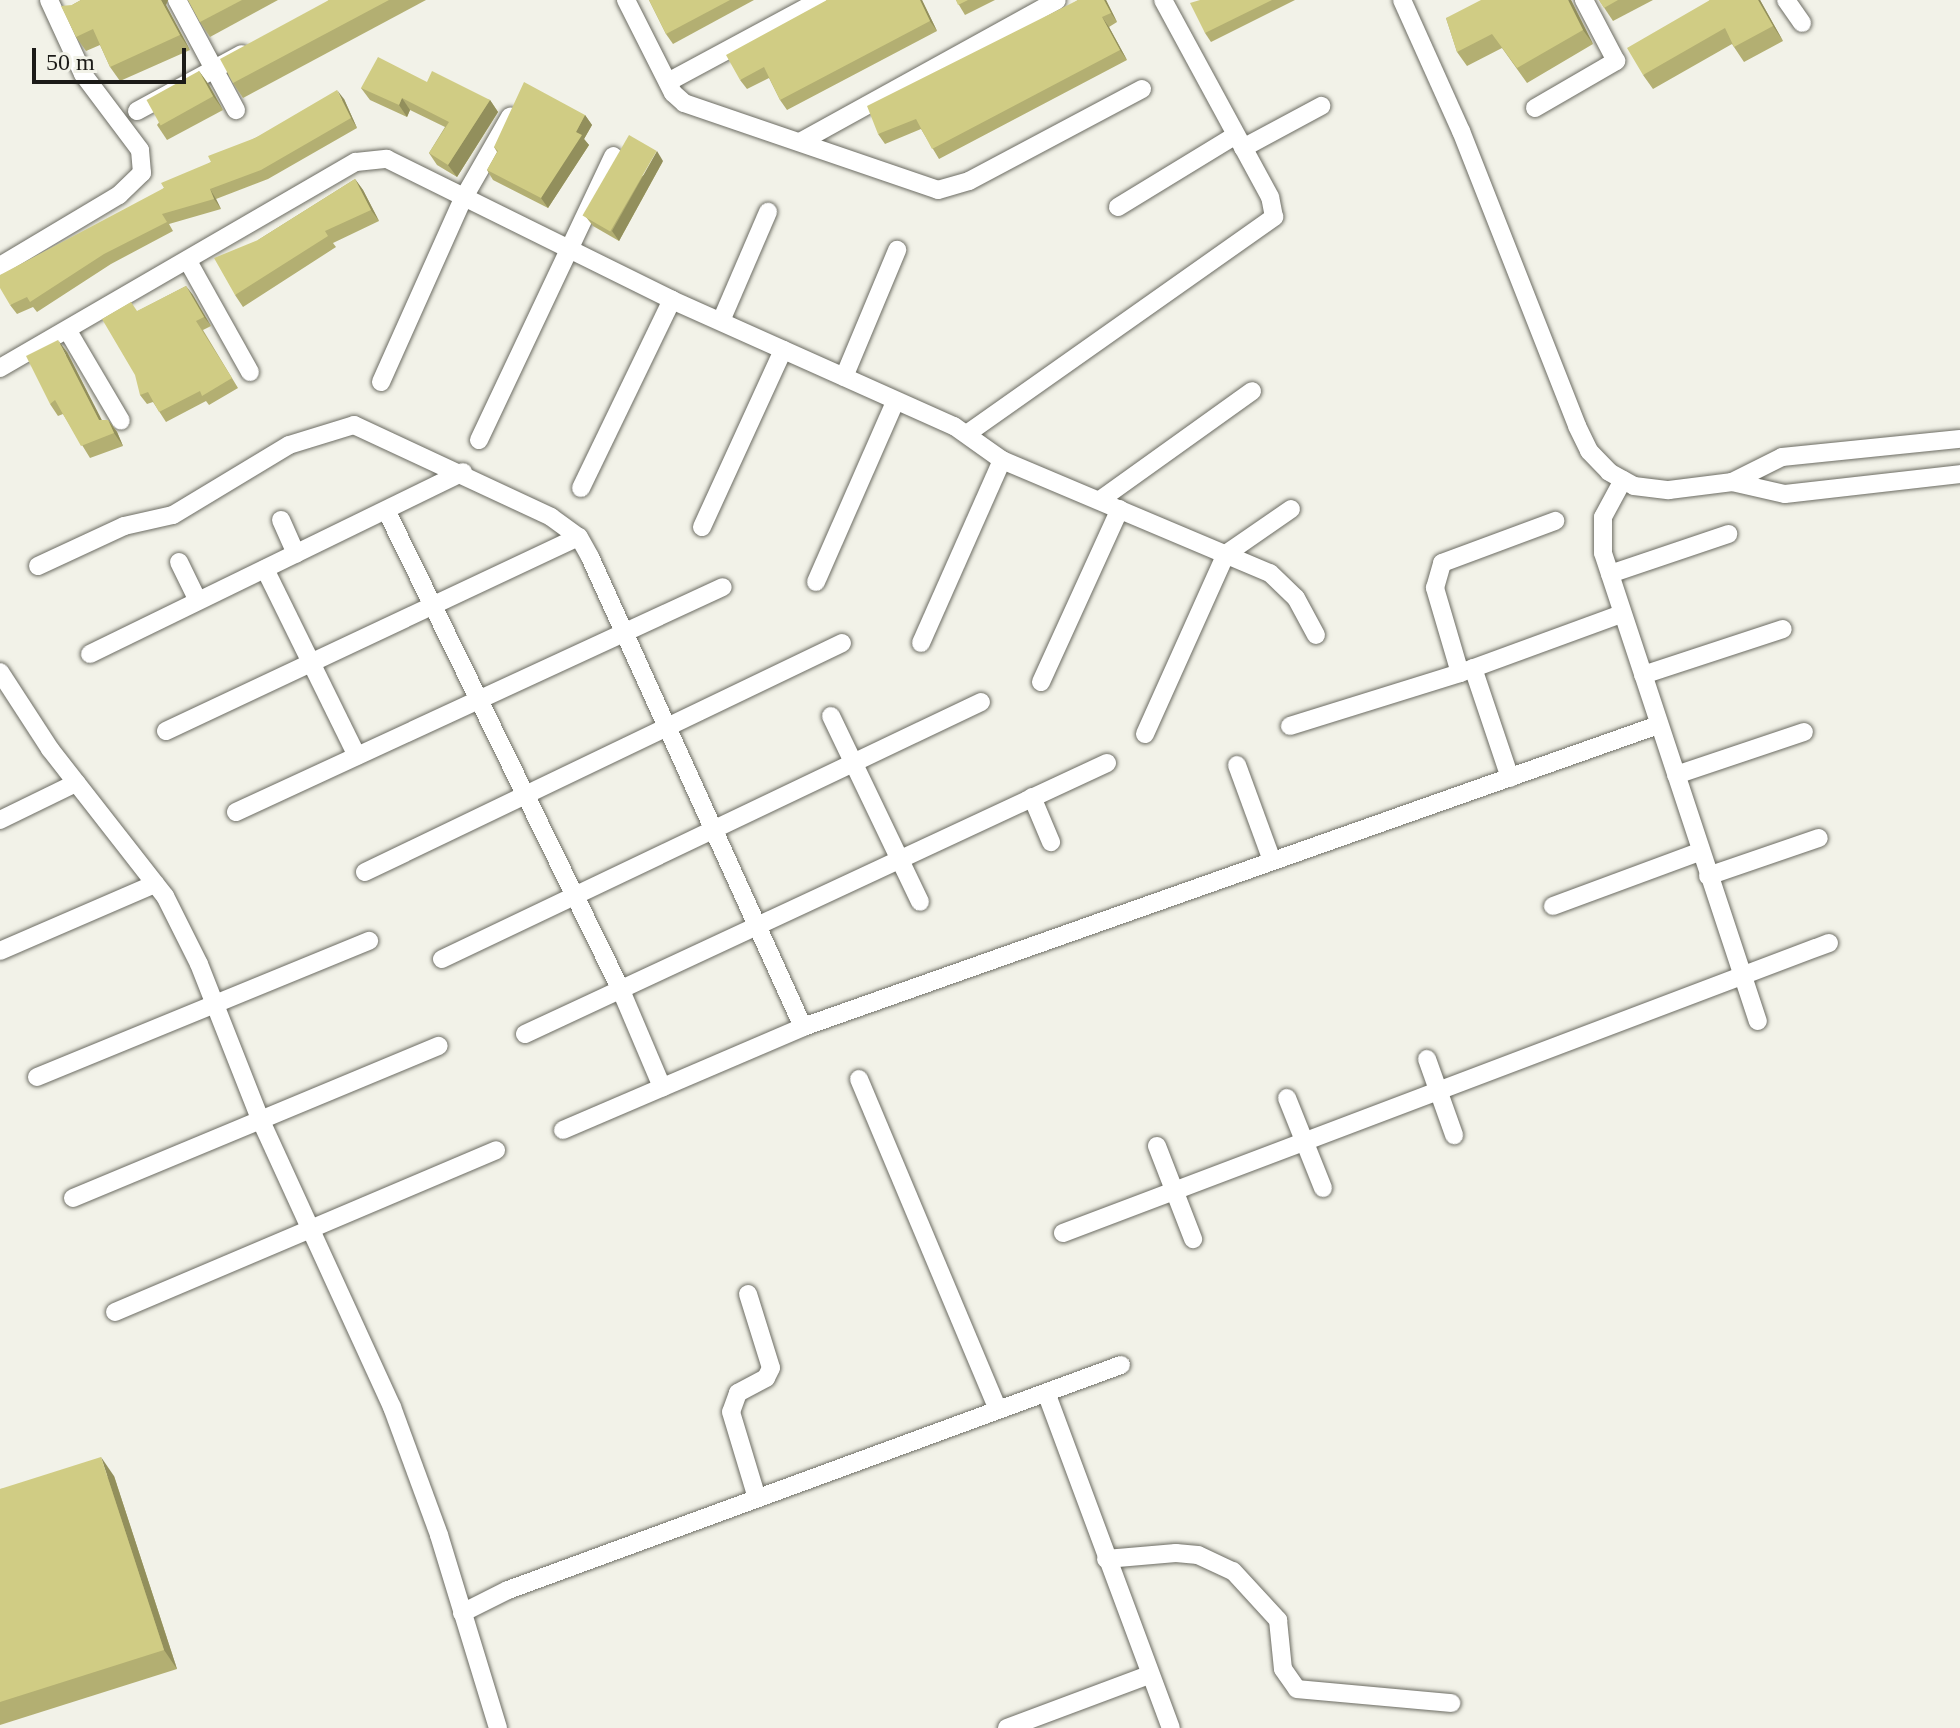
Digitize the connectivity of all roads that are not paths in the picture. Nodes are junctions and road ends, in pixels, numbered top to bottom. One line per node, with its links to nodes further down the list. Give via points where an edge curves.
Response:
1 (49, 0): 29 (street, via 83,74 140,150 142,173 119,195)
2 (177, 0): 12 (street)
3 (626, 0): 13 (street)
4 (820, 0): 13 (street)
5 (1057, 0): 20 (street)
6 (1402, 0): 48 (street, via 1461,131 1577,426 1589,451)
7 (1584, 0): 16 (street, via 1623,57)
8 (1786, 0): 10 (street)
9 (1167, 2): 21 (street)
10 (1802, 23)
11 (257, 46): 12 (street)
12 (216, 69): 17 (street); 18 (street)
13 (668, 82): 20 (street, via 684,103)
14 (1142, 89): 20 (street, via 953,188 918,185)
15 (1321, 106): 21 (street)
16 (1535, 108)
17 (236, 110)
18 (137, 111)
19 (511, 114): 23 (street)
20 (802, 141)
21 (1240, 142): 24 (street); 41 (street, via 1274,207 1268,225)
22 (613, 156): 26 (street)
23 (463, 199): 26 (street); 28 (street, via 409,168 372,158 344,168); 37 (street)
24 (1118, 207)
25 (768, 212): 31 (street)
26 (568, 249): 30 (street); 43 (street)
27 (897, 250): 36 (street)
28 (189, 263): 32 (street); 35 (street)
29 (0, 266)
30 (672, 300): 31 (street); 51 (street)
31 (721, 321): 33 (street)
32 (68, 331): 34 (street); 40 (street)
33 (783, 350): 36 (street); 58 (street)
34 (0, 368)
35 (250, 372)
36 (844, 377): 39 (street)
37 (381, 382)
38 (1252, 391): 52 (street)
39 (895, 402): 41 (street); 67 (street)
40 (121, 421)
41 (968, 433): 45 (street)
42 (1960, 439): 44 (street)
43 (479, 440)
44 (1857, 449): 49 (street, via 1782,457); 50 (street)
45 (1002, 460): 52 (street); 76 (street)
46 (463, 472): 55 (street); 60 (street); 64 (street, via 354,425 320,431 173,515 124,526)
47 (1960, 474): 50 (street)
48 (1623, 480): 49 (street, via 1669,490); 66 (street, via 1603,517)
49 (1732, 482): 50 (street, via 1785,494)
50 (1861, 485)
51 (581, 488)
52 (1100, 500): 53 (street)
53 (1120, 509): 62 (street); 81 (street)
54 (1291, 509): 62 (street)
55 (386, 510): 61 (street); 70 (street)
56 (281, 520): 61 (street)
57 (1555, 521): 79 (street, via 1442,563 1435,588)
58 (702, 527)
59 (1728, 534): 66 (street)
60 (579, 537): 70 (street); 73 (street)
61 (296, 554): 65 (street)
62 (1226, 554): 74 (street, via 1285,584); 91 (street)
63 (179, 562): 69 (street)
64 (38, 566)
65 (265, 569): 69 (street); 78 (street)
66 (1610, 574): 71 (street)
67 (816, 582)
68 (723, 587): 73 (street)
69 (198, 601): 77 (street)
70 (437, 607): 78 (street); 83 (street)
71 (1621, 614): 79 (street); 80 (street)
72 (1783, 629): 80 (street)
73 (623, 632): 83 (street); 87 (street)
74 (1316, 635)
75 (842, 643): 87 (street)
76 (921, 643)
77 (90, 654)
78 (313, 663): 89 (street); 92 (street)
79 (1467, 670): 88 (street); 97 (street)
80 (1643, 675): 86 (street)
81 (1041, 682)
82 (3, 684): 98 (street)
83 (480, 699): 92 (street); 99 (street)
84 (981, 702): 93 (street)
85 (831, 716): 93 (street)
86 (1658, 725): 96 (street); 97 (street)
87 (666, 726): 99 (street); 103 (street)
88 (1290, 726)
89 (166, 731)
90 (1804, 732): 96 (street)
91 (1145, 734)
92 (357, 756): 101 (street)
93 (852, 762): 103 (street); 107 (street)
94 (1107, 763): 100 (street)
95 (1237, 765): 108 (street)
96 (1676, 775): 106 (street)
97 (1510, 778): 108 (street)
98 (76, 783): 102 (street); 111 (street)
99 (525, 795): 109 (street); 112 (street)
100 (1032, 797): 105 (street); 107 (street)
101 (236, 812)
102 (0, 820)
103 (713, 828): 112 (street); 115 (street)
104 (1819, 838): 110 (street)
105 (1051, 842)
106 (1699, 852): 110 (street); 114 (street)
107 (899, 858): 113 (street); 115 (street)
108 (1271, 858): 124 (street)
109 (365, 872)
110 (1708, 876): 120 (street)
111 (155, 884): 118 (street); 122 (street)
112 (573, 896): 119 (street); 121 (street)
113 (920, 902)
114 (1553, 906)
115 (756, 923): 121 (street); 124 (street)
116 (369, 941): 122 (street)
117 (1829, 943): 120 (street)
118 (0, 951)
119 (442, 959)
120 (1744, 974): 123 (street); 131 (street)
121 (620, 988): 125 (street); 130 (street)
122 (214, 1003): 128 (street); 133 (street)
123 (1758, 1021)
124 (803, 1027): 130 (street)
125 (525, 1034)
126 (439, 1046): 133 (street)
127 (1427, 1059): 131 (street)
128 (37, 1077)
129 (859, 1079): 149 (street)
130 (662, 1087): 134 (street)
131 (1438, 1090): 135 (street); 136 (street)
132 (1287, 1098): 136 (street)
133 (261, 1121): 141 (street); 142 (street)
134 (563, 1130)
135 (1454, 1135)
136 (1305, 1141): 139 (street); 140 (street)
137 (1157, 1146): 140 (street)
138 (496, 1150): 142 (street)
139 (1323, 1188)
140 (1174, 1191): 143 (street); 144 (street)
141 (73, 1198)
142 (311, 1229): 146 (street); 152 (street, via 392,1407)
143 (1063, 1233)
144 (1193, 1239)
145 (748, 1294): 150 (street, via 771,1368 766,1378 738,1393 731,1412)
146 (115, 1312)
147 (1121, 1365): 148 (street)
148 (1047, 1395): 149 (street); 151 (street)
149 (997, 1408): 150 (street)
150 (757, 1498): 152 (street, via 508,1590)
151 (1106, 1559): 153 (street); 154 (street, via 1198,1555 1233,1571 1278,1620 1283,1669 1297,1689)
152 (462, 1613): 155 (street)
153 (1149, 1675): 156 (street); 157 (street)
154 (1451, 1703)
155 (498, 1728)
156 (1007, 1728)
157 (1171, 1728)

